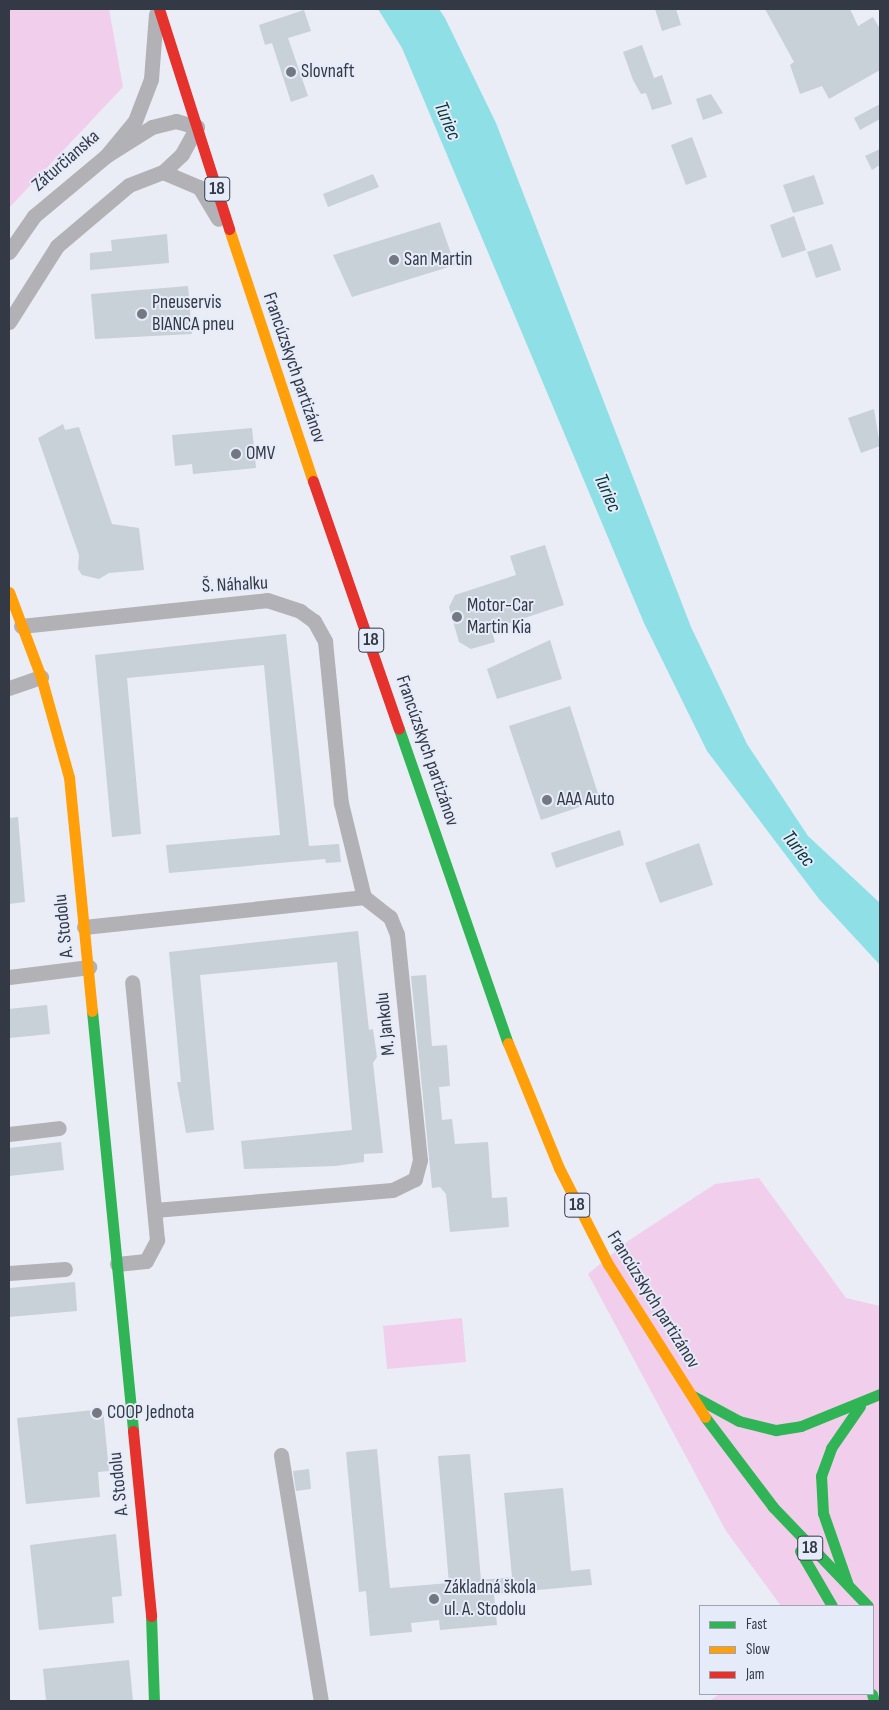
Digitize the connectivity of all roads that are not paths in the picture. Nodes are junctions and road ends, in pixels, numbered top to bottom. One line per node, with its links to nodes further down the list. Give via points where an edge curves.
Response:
1 (157, 9): 2 (main road, Francúzskych partizánov / 18); 3 (street, Záturčianska, via 151,79 144,105)
2 (197, 127): 3 (street, via 176,121 152,127); 4 (street, via 182,154); 5 (main road, Francúzskych partizánov / 18)
3 (106, 156): 6 (street, Záturčianska, via 51,199)
4 (163, 172): 5 (street, via 199,187); 7 (street, via 130,185 74,229 42,264)
5 (237, 251): 23 (main road, Francúzskych partizánov / 18, via 518,1071 587,1227)
6 (9, 252)
7 (9, 322)
8 (9, 592): 9 (main road, A. Stodolu)
9 (16, 618): 10 (main road, A. Stodolu); 12 (street, Š. Náhalku, via 268,600 300,611 314,621 325,641 341,803)
10 (41, 677): 11 (street); 13 (main road, A. Stodolu, via 69,777)
11 (9, 688)
12 (364, 897): 13 (street); 19 (street, M. Jankolu, via 390,916 397,934 420,1160 416,1179 392,1190)
13 (84, 927): 14 (main road, A. Stodolu)
14 (89, 968): 15 (street); 20 (main road, A. Stodolu)
15 (9, 976)
16 (132, 982): 19 (street)
17 (59, 1128): 18 (street)
18 (9, 1134)
19 (155, 1210): 20 (street, via 153,1254 146,1261)
20 (117, 1264): 31 (main road, A. Stodolu, via 152,1624)
21 (65, 1268): 22 (street)
22 (9, 1273)
23 (690, 1394): 25 (main road, via 739,1421 776,1430 801,1426); 27 (main road, 18)
24 (880, 1394): 25 (main road)
25 (860, 1406): 28 (main road, via 831,1448 821,1476 827,1528)
26 (281, 1455): 32 (street)
27 (773, 1507): 28 (main road, 18); 29 (main road)
28 (849, 1588): 30 (main road, 18)
29 (831, 1605)
30 (867, 1605)
31 (154, 1701)
32 (321, 1701)

